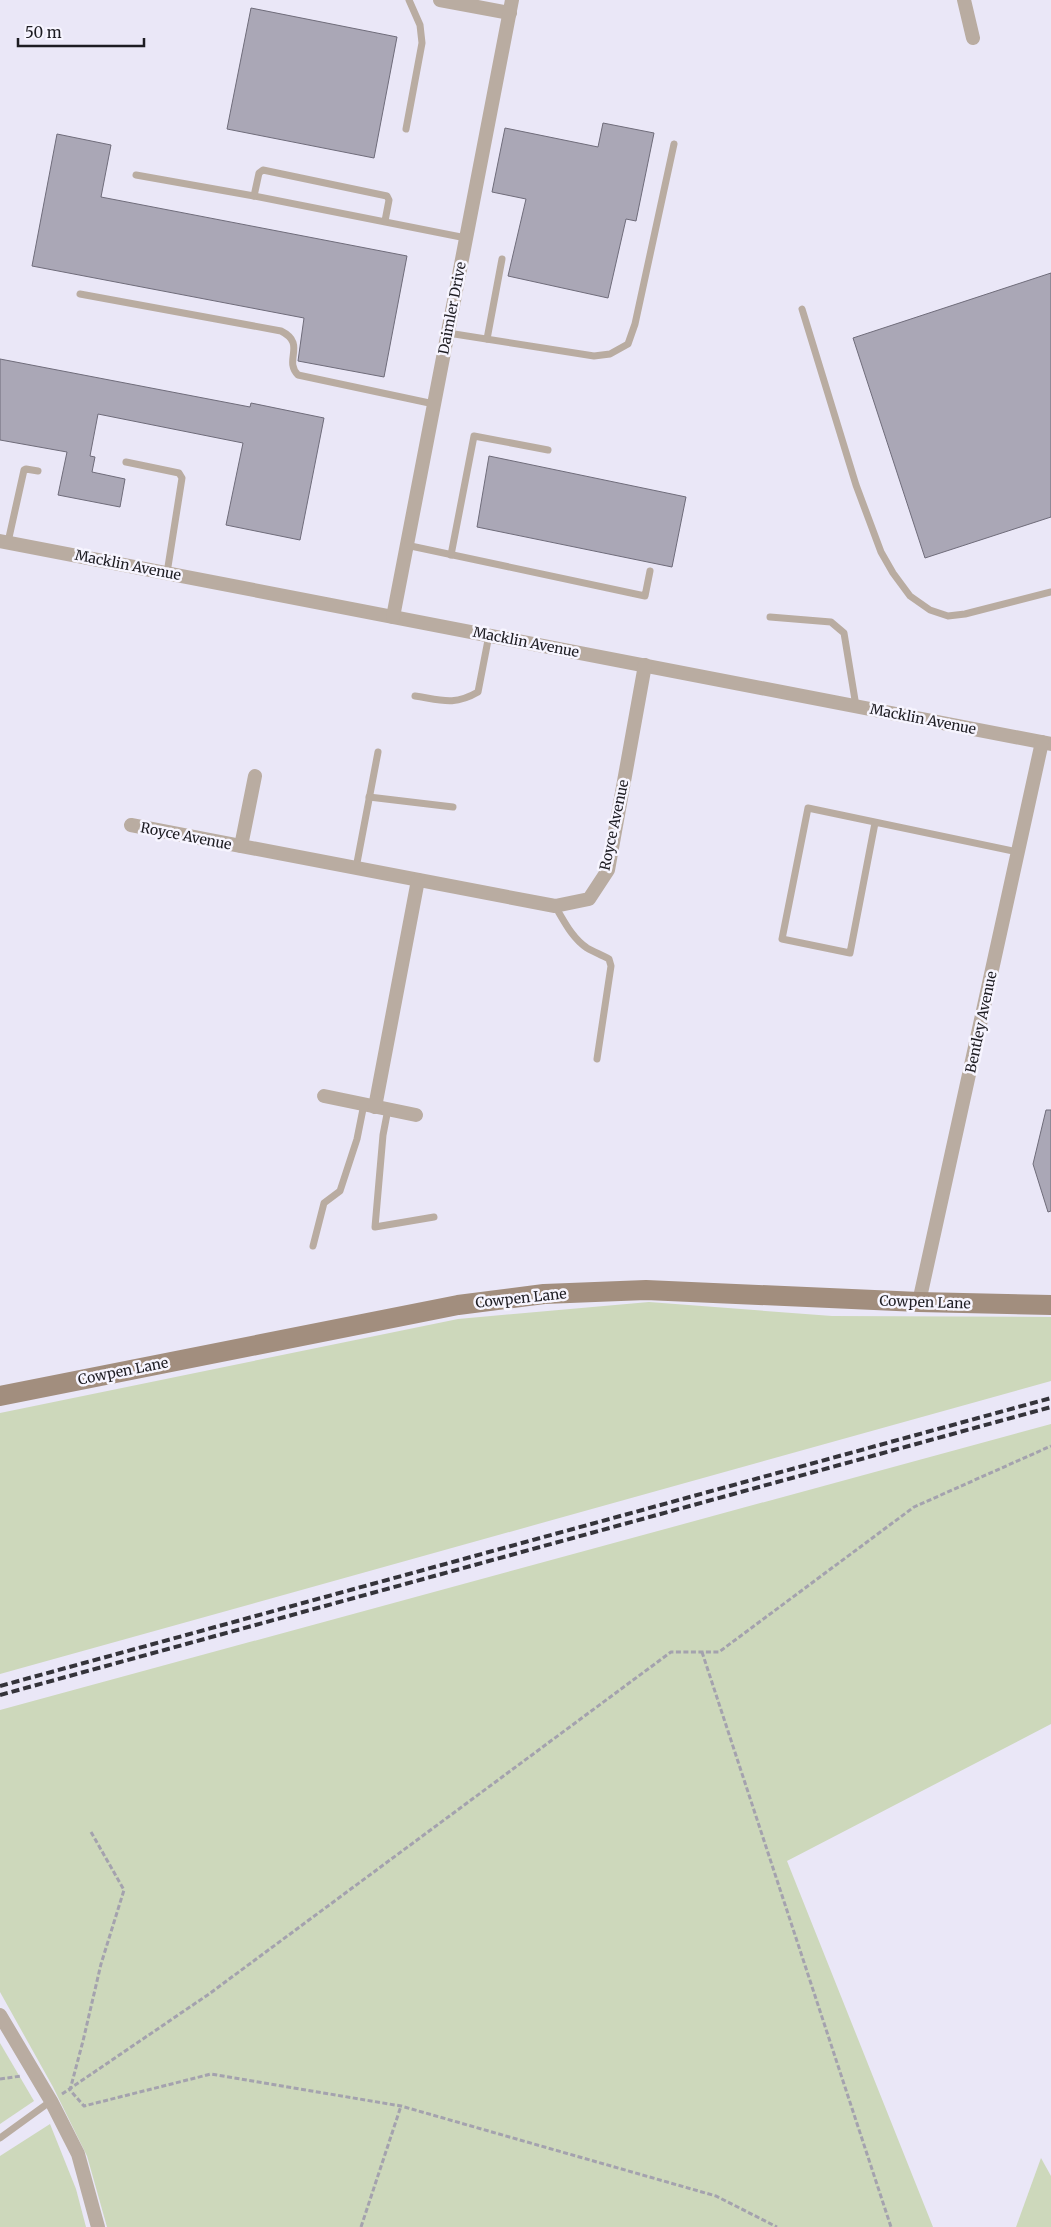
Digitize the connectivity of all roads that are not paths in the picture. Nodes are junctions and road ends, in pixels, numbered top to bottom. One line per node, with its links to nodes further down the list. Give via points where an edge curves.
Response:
1 (409, 0): 6 (lane, via 420,25 422,43)
2 (440, 0): 4 (street)
3 (964, 0): 5 (street)
4 (511, 6): 11 (street, Daimler Drive)
5 (973, 38)
6 (406, 129)
7 (674, 144): 16 (lane, via 636,324 628,344 610,354 594,356)
8 (136, 175): 9 (lane)
9 (254, 196): 10 (lane); 10 (lane, via 259,173 263,170 387,196)
10 (385, 222): 11 (lane)
11 (466, 238): 15 (street, Daimler Drive)
12 (502, 259): 16 (lane)
13 (80, 294): 17 (lane, via 281,331 294,343 293,368 298,375)
14 (802, 309): 26 (lane, via 856,485 881,552 910,596 930,610 948,616)
15 (448, 333): 16 (lane); 17 (street, Daimler Drive)
16 (487, 339)
17 (434, 404): 22 (street, Daimler Drive)
18 (548, 450): 23 (lane, via 474,436)
19 (126, 462): 25 (lane, via 179,473 182,478)
20 (38, 471): 21 (lane, via 24,470)
21 (4, 541): 25 (street, Macklin Avenue)
22 (406, 545): 23 (lane); 27 (street, Daimler Drive)
23 (451, 555): 24 (lane, via 645,596)
24 (650, 571)
25 (167, 573): 27 (street, Macklin Avenue)
26 (1051, 592)
27 (393, 617): 29 (street, Macklin Avenue)
28 (770, 617): 32 (lane, via 831,622 844,633)
29 (489, 635): 30 (street, Macklin Avenue); 31 (lane, via 478,692 452,702)
30 (645, 665): 32 (street, Macklin Avenue); 44 (street, Royce Avenue, via 608,870 589,899)
31 (415, 696)
32 (856, 706): 33 (street, Macklin Avenue)
33 (1046, 743): 41 (street, Bentley Avenue)
34 (378, 752): 36 (lane)
35 (254, 776): 40 (street, Royce Avenue)
36 (369, 797): 37 (lane); 42 (lane)
37 (453, 807)
38 (875, 823): 38 (lane, via 808,808 782,938 850,953); 41 (lane)
39 (131, 825): 40 (street, Royce Avenue)
40 (241, 846): 42 (street, Royce Avenue)
41 (1018, 852): 51 (street, Bentley Avenue)
42 (356, 868): 43 (street, Royce Avenue)
43 (418, 880): 44 (street, Royce Avenue); 47 (street)
44 (554, 906): 45 (lane, via 580,942 609,959 611,966)
45 (597, 1059)
46 (324, 1096): 47 (street)
47 (376, 1107): 48 (street); 49 (lane, via 383,1135 375,1227); 50 (lane, via 357,1139 340,1191 324,1203)
48 (416, 1115)
49 (434, 1217)
50 (312, 1246)
51 (919, 1302): 52 (street, Cowpen Lane); 53 (street, Cowpen Lane, via 646,1290 544,1294 458,1305)
52 (1051, 1305)
53 (0, 1396)
54 (0, 2015): 55 (street)
55 (51, 2101): 56 (lane); 57 (street, via 78,2154)
56 (0, 2138)
57 (98, 2227)

